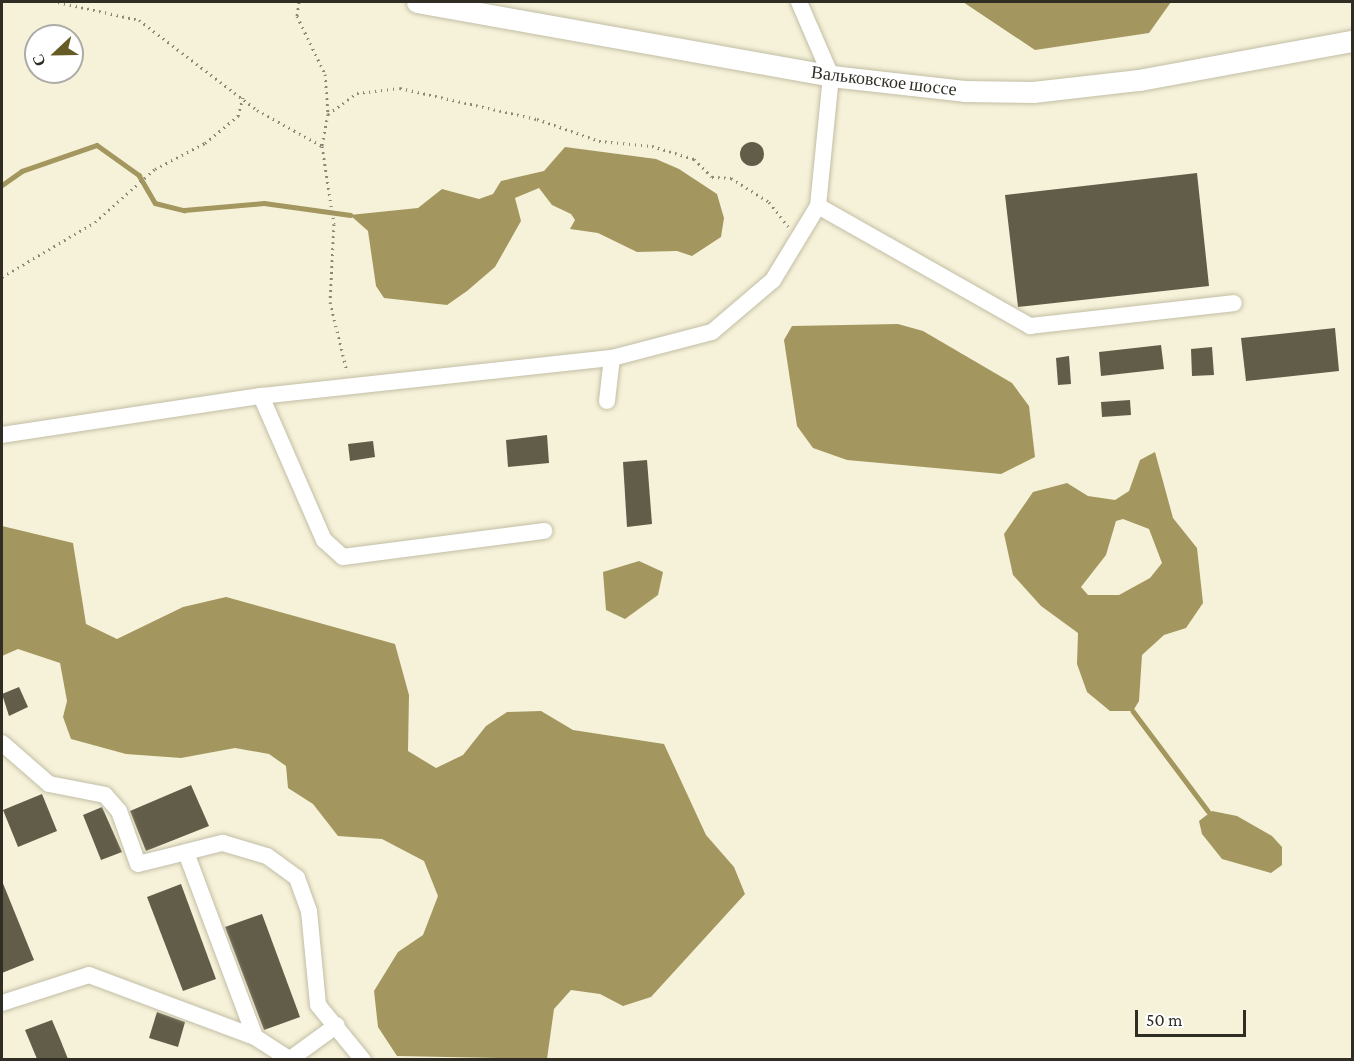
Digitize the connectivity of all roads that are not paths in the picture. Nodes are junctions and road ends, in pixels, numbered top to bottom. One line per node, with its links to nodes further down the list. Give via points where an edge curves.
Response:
1 (417, 2): 4 (main road, Вальковское шоссе)
2 (799, 2): 4 (lane)
3 (1353, 41): 4 (main road, Вальковское шоссе, via 1138,80 1033,92 964,91)
4 (831, 76): 5 (lane)
5 (818, 206): 6 (lane, via 1030,326); 7 (lane, via 773,280 712,332)
6 (1234, 303)
7 (612, 358): 8 (lane); 9 (lane)
8 (261, 396): 10 (lane); 11 (lane, via 324,540 343,557)
9 (607, 401)
10 (2, 435)
11 (544, 531)
12 (2, 743): 13 (lane, via 49,784 105,795 120,811 138,864)
13 (186, 852): 15 (lane, via 223,843 267,856 297,878 309,911 318,1005); 16 (lane)
14 (2, 1003): 16 (lane, via 89,975)
15 (337, 1025): 17 (lane); 18 (lane)
16 (255, 1037): 17 (lane)
17 (289, 1059)
18 (363, 1059)

